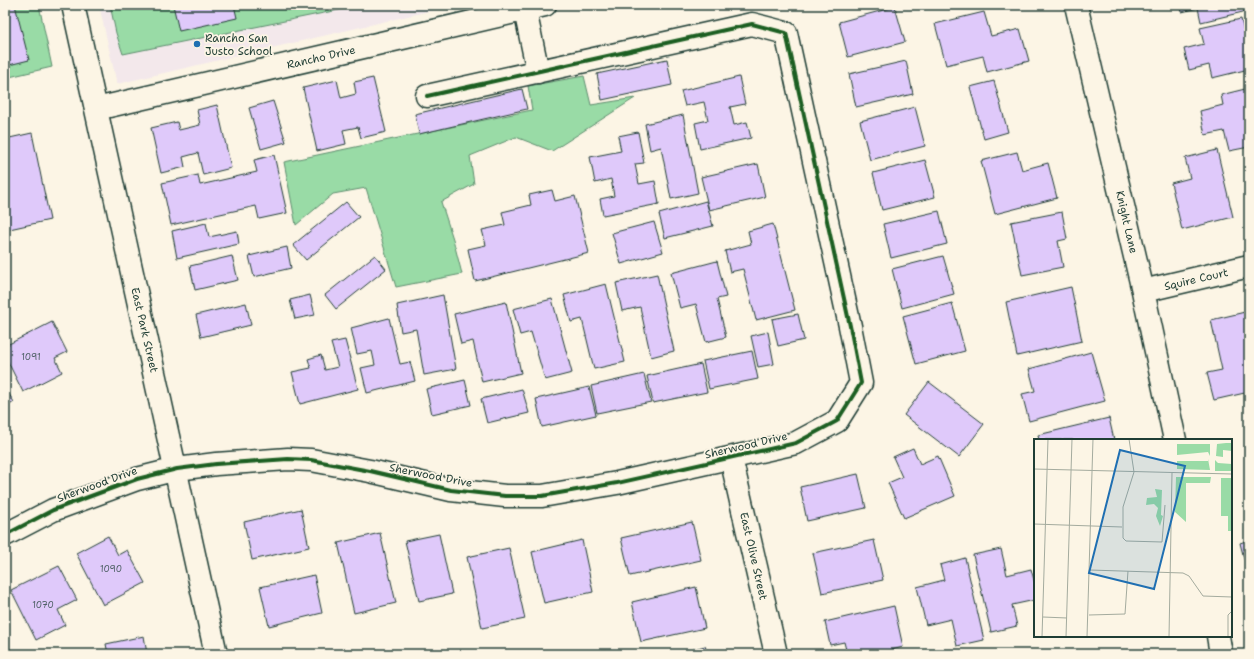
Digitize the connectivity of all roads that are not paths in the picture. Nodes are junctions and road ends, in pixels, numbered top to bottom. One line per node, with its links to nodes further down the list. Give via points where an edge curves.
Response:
1 (73, 5): 6 (street, East Park Street)
2 (1076, 5): 8 (street, Knight Lane)
3 (535, 7): 4 (street); 6 (street, Rancho Drive)
4 (538, 72): 5 (street); 10 (street, Sherwood Drive, via 752,24 786,33 861,383 837,421 796,443)
5 (427, 96)
6 (96, 109): 11 (street, East Park Street)
7 (1249, 266): 8 (street, Squire Court)
8 (1143, 291): 9 (street, Knight Lane)
9 (1175, 439)
10 (732, 458): 11 (street, Sherwood Drive, via 542,496 504,496 451,490 311,460 288,459); 15 (street, East Olive Street)
11 (177, 469): 12 (street, Sherwood Drive, via 86,496 53,510); 14 (street, East Park Street)
12 (5, 536)
13 (1218, 637): 16 (street)
14 (216, 654)
15 (776, 654)
16 (1221, 654)

